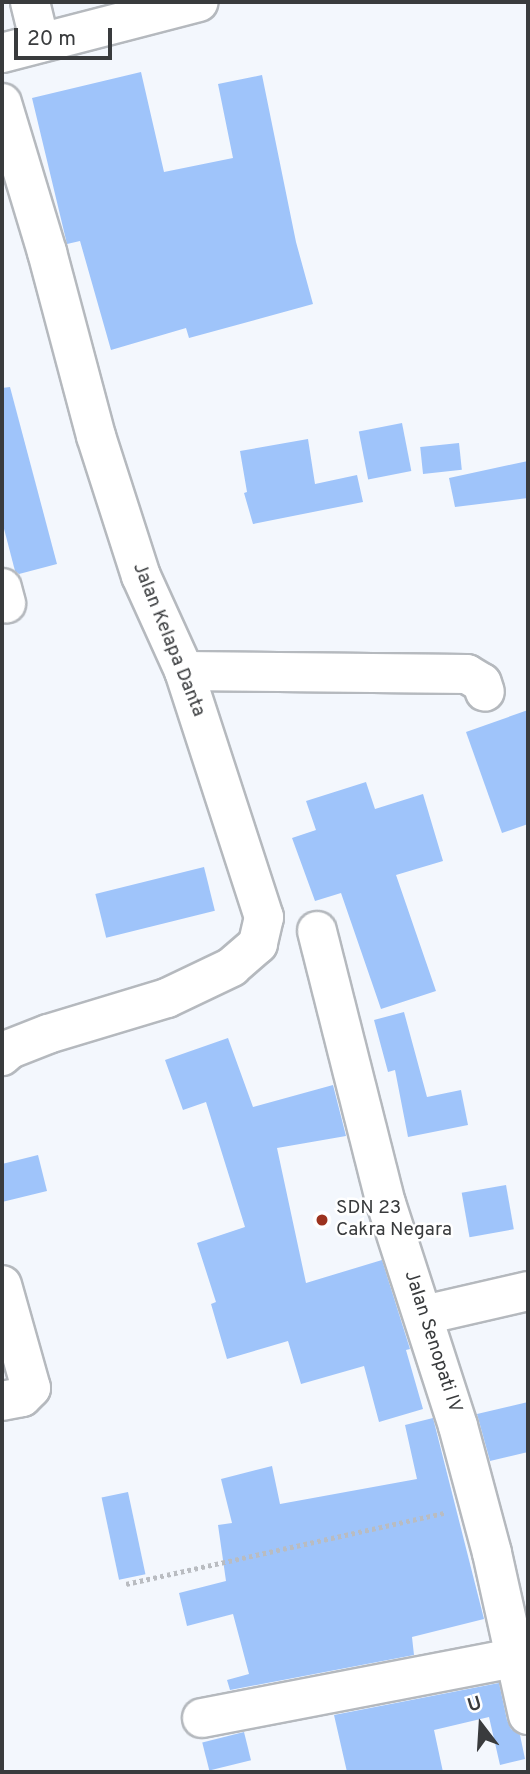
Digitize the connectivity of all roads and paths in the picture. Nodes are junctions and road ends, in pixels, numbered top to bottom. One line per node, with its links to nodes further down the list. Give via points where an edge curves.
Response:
1 (30, 2): 3 (street)
2 (199, 2): 3 (street)
3 (40, 43): 4 (street)
4 (2, 53)
5 (2, 103): 6 (street, Jalan Kelapa Danta, via 96,436 141,576)
6 (184, 671): 7 (street, via 467,674 482,683); 9 (street, Jalan Kelapa Danta, via 262,907 258,944 232,967 167,998 48,1034)
7 (485, 692)
8 (317, 931): 12 (street, Jalan Senopati IV, via 386,1203)
9 (2, 1056)
10 (2, 1285): 13 (street, via 31,1388 22,1396)
11 (528, 1291): 12 (street)
12 (424, 1315): 14 (street, Jalan Senopati IV)
13 (2, 1401)
14 (479, 1506): 15 (path); 16 (street, Jalan Senopati IV)
15 (126, 1584)
16 (514, 1658): 17 (street, Jalan Senopati IV); 18 (street)
17 (528, 1715)
18 (202, 1718)

